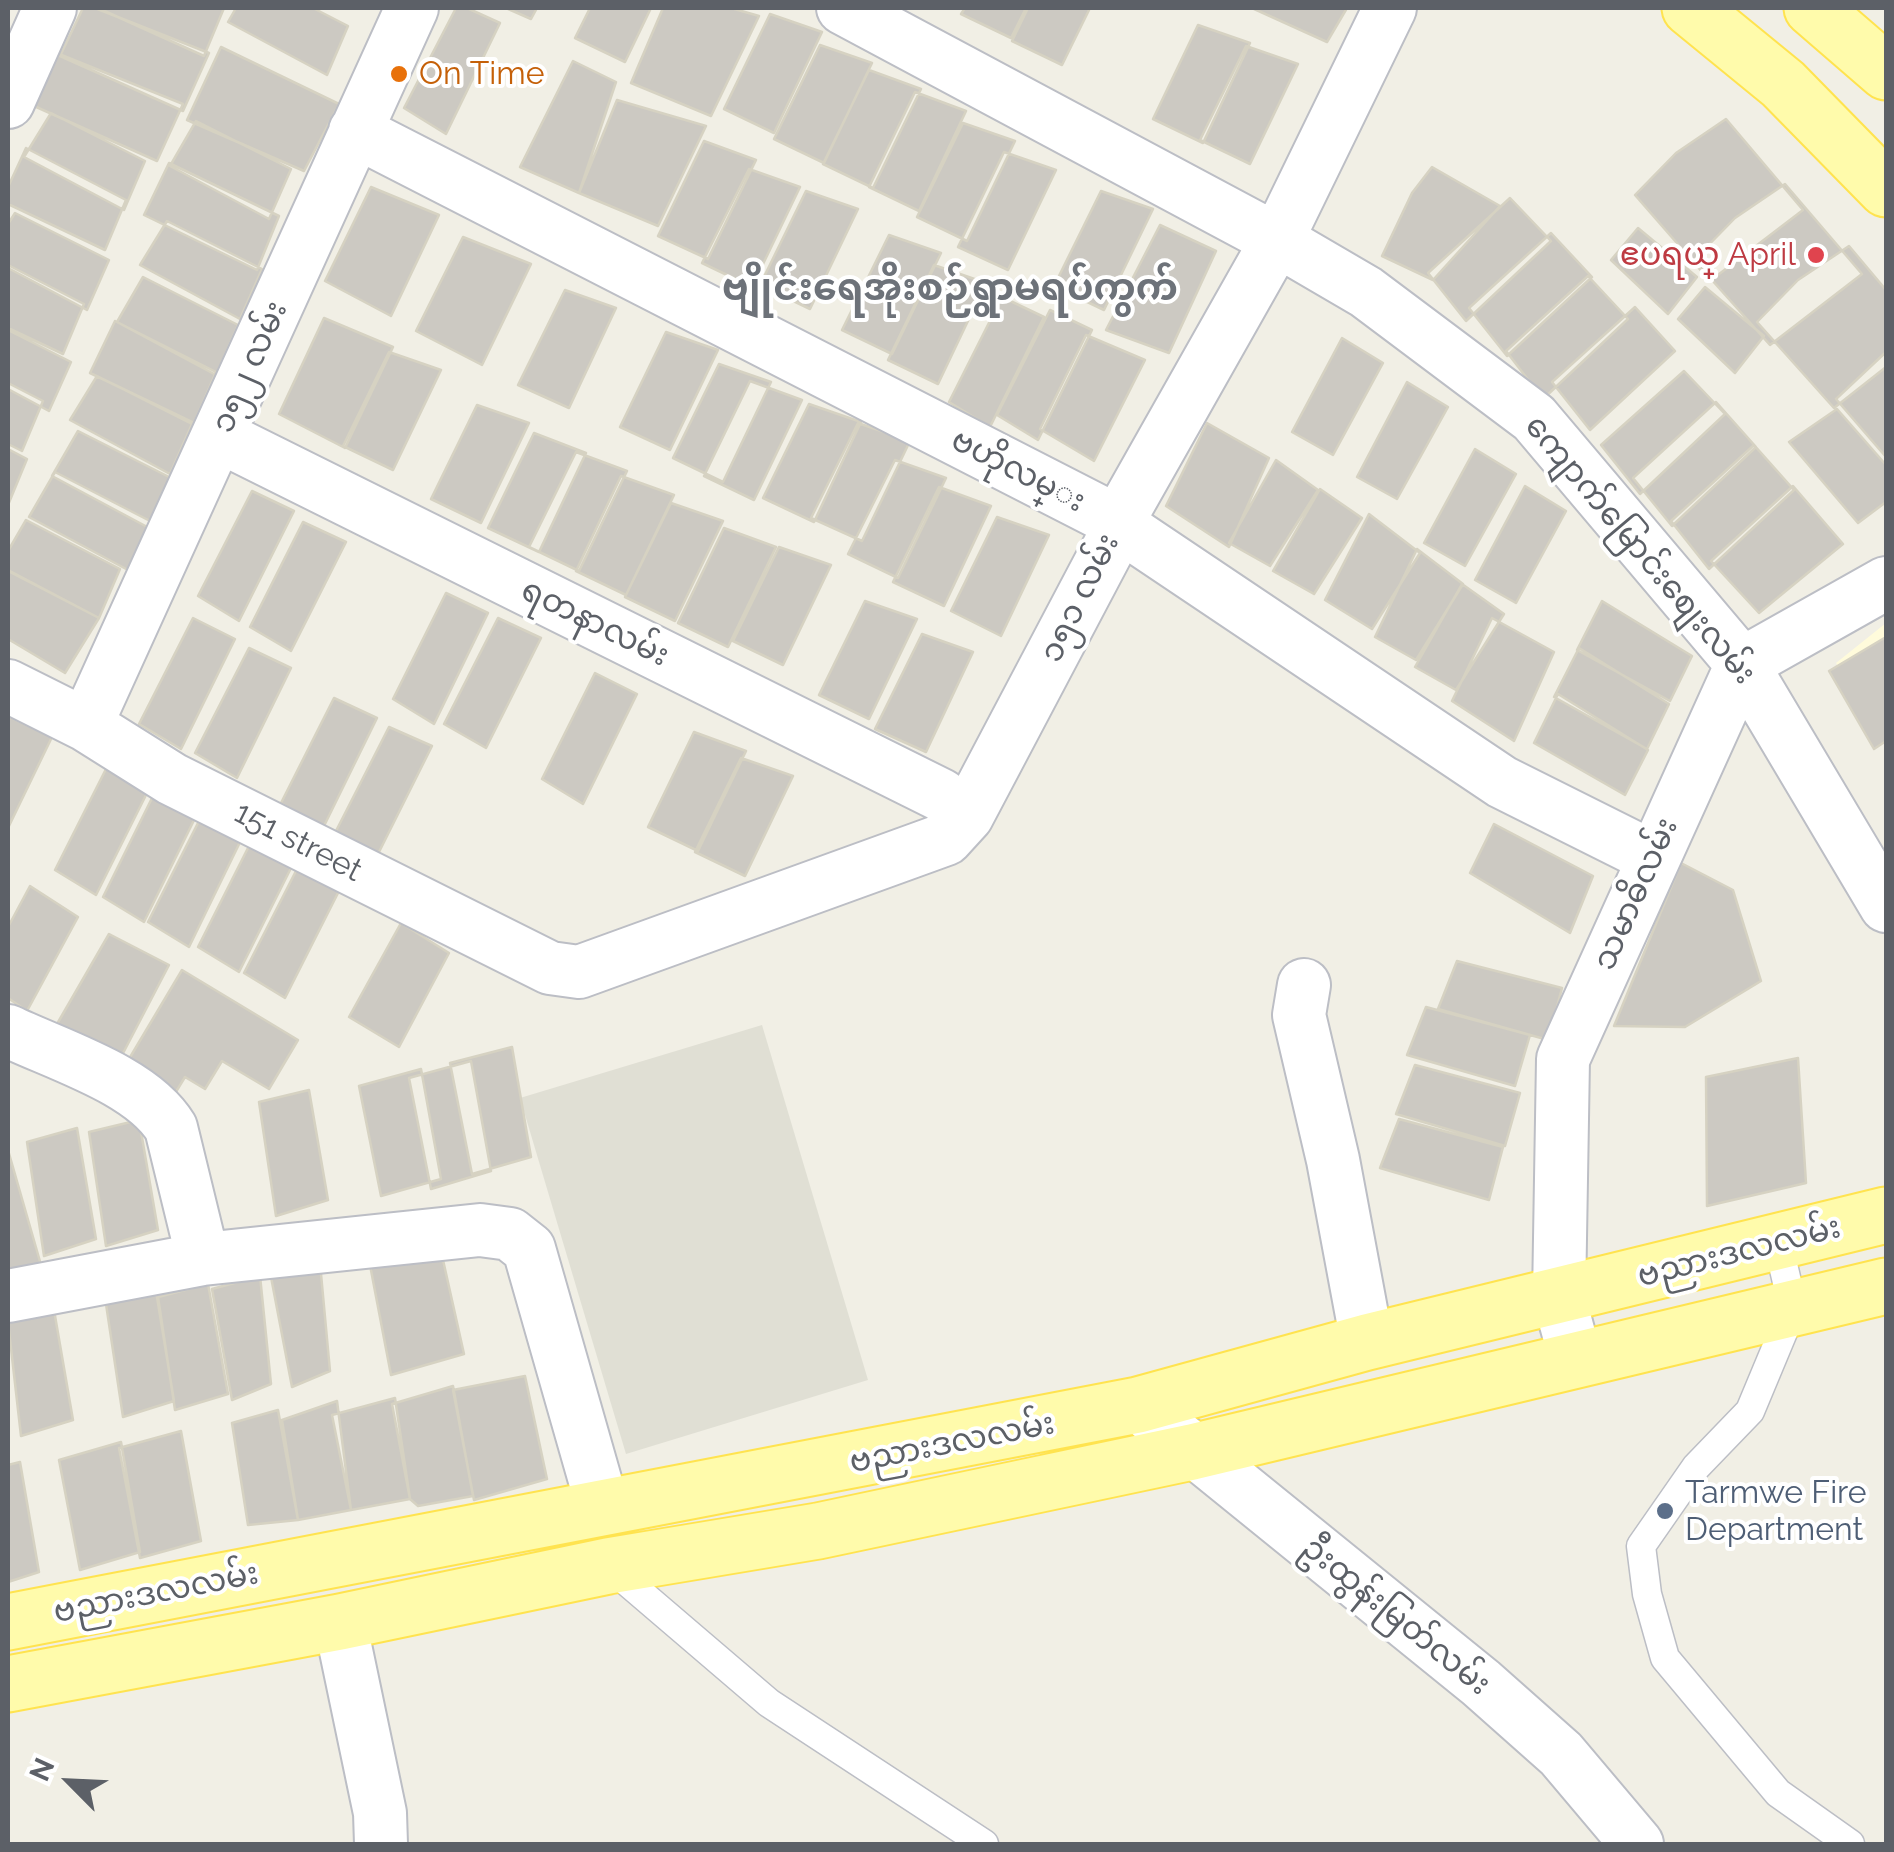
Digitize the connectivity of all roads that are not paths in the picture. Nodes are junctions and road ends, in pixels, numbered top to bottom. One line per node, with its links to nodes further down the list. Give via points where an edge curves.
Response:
1 (50, 8): 8 (street)
2 (412, 8): 9 (street, ၁၅၂ လမ်း)
3 (843, 8): 11 (street, ကျောက်မြောင်းစျေးလမ်း)
4 (1390, 8): 11 (street, ၁၅၁ လမ်း)
5 (1690, 8): 10 (main road, via 1783,84)
6 (1812, 8): 7 (main road)
7 (1886, 72)
8 (8, 102)
9 (356, 131): 12 (street, ၁၅၂ လမ်း); 13 (street, ဗဟိုလမ္း)
10 (1886, 189)
11 (1277, 240): 13 (street, ၁၅၁ လမ်း); 15 (street, ကျောက်မြောင်းစျေးလမ်း, via 1366,292 1534,418)
12 (219, 436): 17 (street, ၁၅၂ လမ်း); 18 (street, ရတနာလမ်း, via 941,795)
13 (1116, 523): 18 (street, ၁၅၁ လမ်း); 19 (street, ဗဟိုလမ္း, via 1502,782)
14 (1886, 583): 15 (street)
15 (1742, 664): 19 (street, သမာဓိလမ်း); 20 (street, ကျောက်မြောင်းစျေးလမ်း)
16 (16, 690): 17 (street, 151 street)
17 (86, 725): 21 (street, 151 street, via 172,779 550,968)
18 (967, 816): 21 (street, ၁၅၁ လမ်း, via 946,839)
19 (1652, 857): 29 (street, သမာဓိလမ်း, via 1564,1059)
20 (1886, 906)
21 (579, 972)
22 (1304, 984): 31 (street, via 1299,1014)
23 (8, 1031): 26 (street, via 142,1094 160,1111 171,1128)
24 (1886, 1216): 25 (main road, ဗညားဒလလမ်း)
25 (1778, 1242): 29 (main road, ဗညားဒလလမ်း); 30 (lane)
26 (203, 1258): 28 (street); 35 (street, via 480,1230 510,1234 528,1250)
27 (1886, 1286): 30 (main road, ဗညားဒလလမ်း)
28 (8, 1296)
29 (1559, 1298): 31 (main road, ဗညားဒလလမ်း); 32 (street, သမာဓိလမ်း)
30 (1793, 1308): 32 (main road, ဗညားဒလလမ်း); 43 (lane, via 1750,1412 1696,1467 1641,1546 1666,1658 1778,1793)
31 (1367, 1342): 33 (main road, ဗညားဒလလမ်း)
32 (1576, 1360): 34 (main road, ဗညားဒလလမ်း)
33 (1138, 1405): 34 (street, ဦးထွန်းမြတ်လမ်း); 35 (main road, ဗညားဒလလမ်း)
34 (1192, 1452): 36 (main road, ဗညားဒလလမ်း, via 818,1531); 42 (street, ဦးထွန်းမြတ်လမ်း, via 1481,1682 1561,1754)
35 (602, 1508): 37 (main road, ဗညားဒလလမ်း)
36 (608, 1566): 38 (main road, ဗညားဒလလမ်း); 41 (lane, via 768,1702)
37 (8, 1622)
38 (340, 1622): 39 (main road, ဗညားဒလလမ်း); 40 (street, via 380,1813)
39 (8, 1684)
40 (380, 1844)
41 (984, 1844)
42 (1636, 1844)
43 (1850, 1844)

